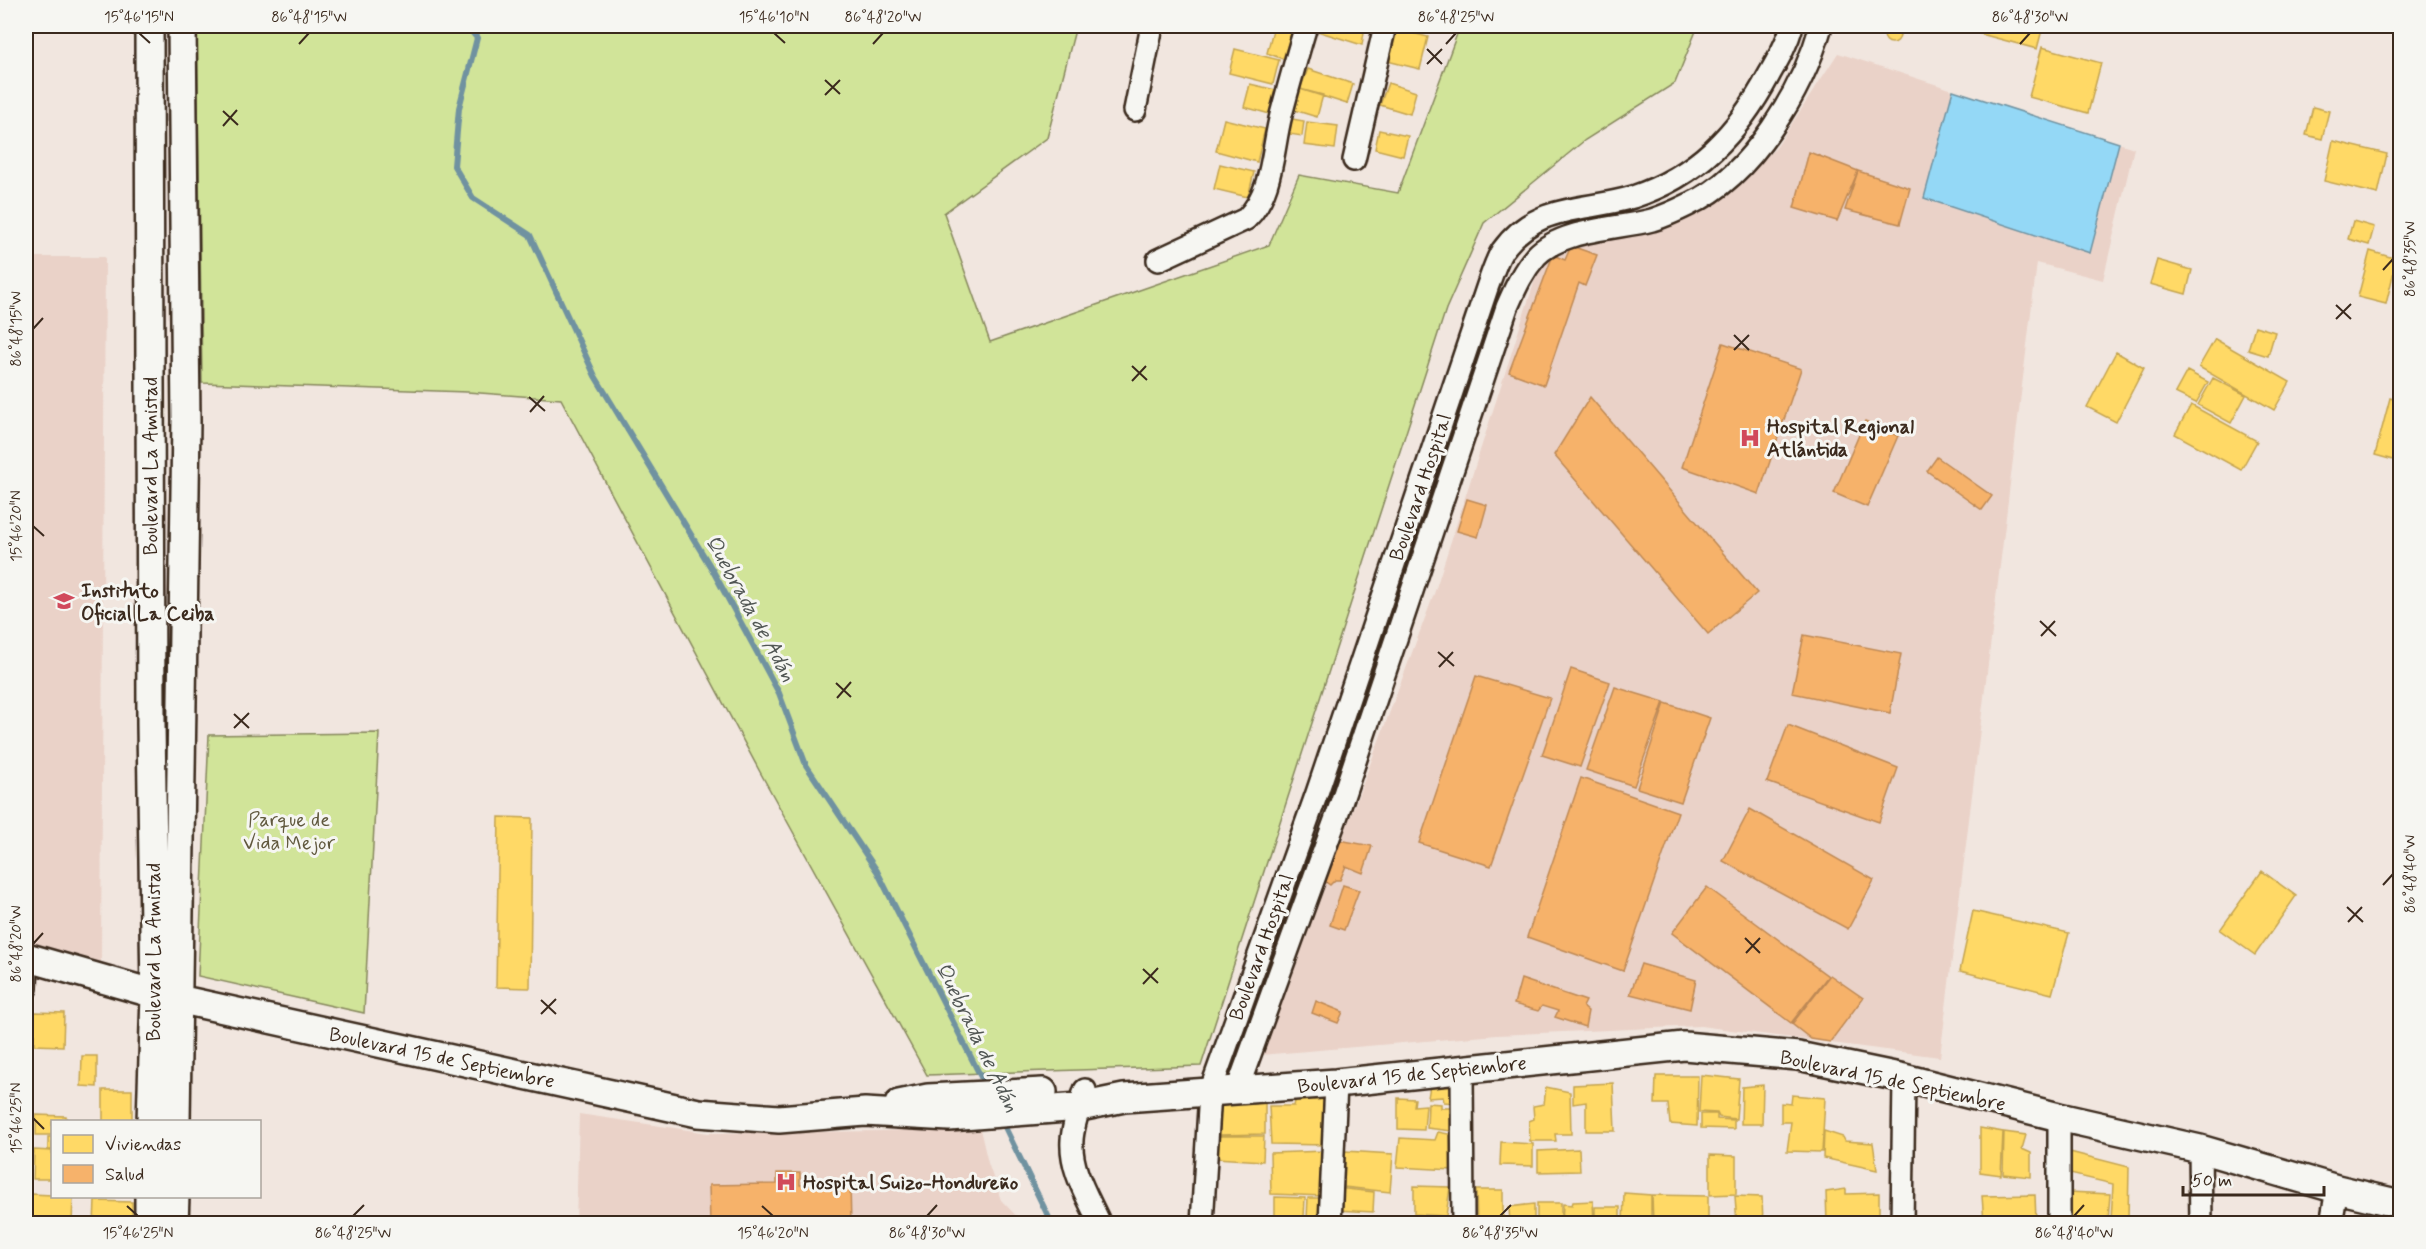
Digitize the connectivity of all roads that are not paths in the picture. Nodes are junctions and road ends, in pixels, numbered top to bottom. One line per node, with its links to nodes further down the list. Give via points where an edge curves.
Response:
1 (149, 26): 13 (street, Boulevard La Amistad, via 148,158)
2 (182, 26): 13 (street, Boulevard La Amistad, via 186,422)
3 (1152, 26): 8 (street)
4 (1306, 26): 10 (street, via 1264,192 1255,210 1246,219)
5 (1385, 26): 9 (street)
6 (1792, 26): 18 (street, Boulevard Hospital, via 1755,103 1706,159 1672,181 1633,197 1541,217 1518,232 1501,253 1317,793)
7 (1821, 26): 17 (street, Boulevard Hospital, via 1814,50 1774,126 1726,182 1692,203 1653,219 1561,239 1538,255 1521,275 1336,816)
8 (1135, 110)
9 (1354, 160)
10 (1158, 260)
11 (26, 957): 12 (street); 13 (street, Boulevard 15 de Septiembre)
12 (26, 988)
13 (167, 997): 20 (street, Boulevard 15 de Septiembre, via 698,1113 779,1119); 22 (street, Boulevard La Amistad); 23 (street, Boulevard La Amistad)
14 (1462, 1069): 15 (street, Boulevard 15 de Septiembre, via 1684,1046 1798,1056); 16 (street, Boulevard 15 de Septiembre); 34 (street)
15 (1904, 1078): 21 (street, Boulevard 15 de Septiembre); 35 (street)
16 (1336, 1083): 17 (street, Boulevard 15 de Septiembre); 33 (street)
17 (1237, 1090): 18 (street, Boulevard 15 de Septiembre)
18 (1210, 1092): 19 (street, Boulevard 15 de Septiembre); 32 (street, Boulevard Hospital)
19 (1082, 1098): 20 (street, Boulevard 15 de Septiembre, via 928,1098); 20 (street, Boulevard 15 de Septiembre, via 1030,1111 949,1118); 31 (street, via 1072,1141 1073,1158)
20 (865, 1112)
21 (2058, 1117): 24 (street, Boulevard 15 de Septiembre); 36 (street)
22 (151, 1120)
23 (176, 1120)
24 (2199, 1149): 25 (street, Boulevard 15 de Septiembre); 37 (street)
25 (2337, 1189): 28 (street, Boulevard 15 de Septiembre); 38 (street)
26 (149, 1198): 29 (street)
27 (175, 1198): 30 (street)
28 (2400, 1204)
29 (149, 1224)
30 (174, 1224)
31 (1100, 1224)
32 (1202, 1224)
33 (1330, 1224)
34 (1463, 1224)
35 (1902, 1224)
36 (2059, 1224)
37 (2201, 1224)
38 (2331, 1224)

